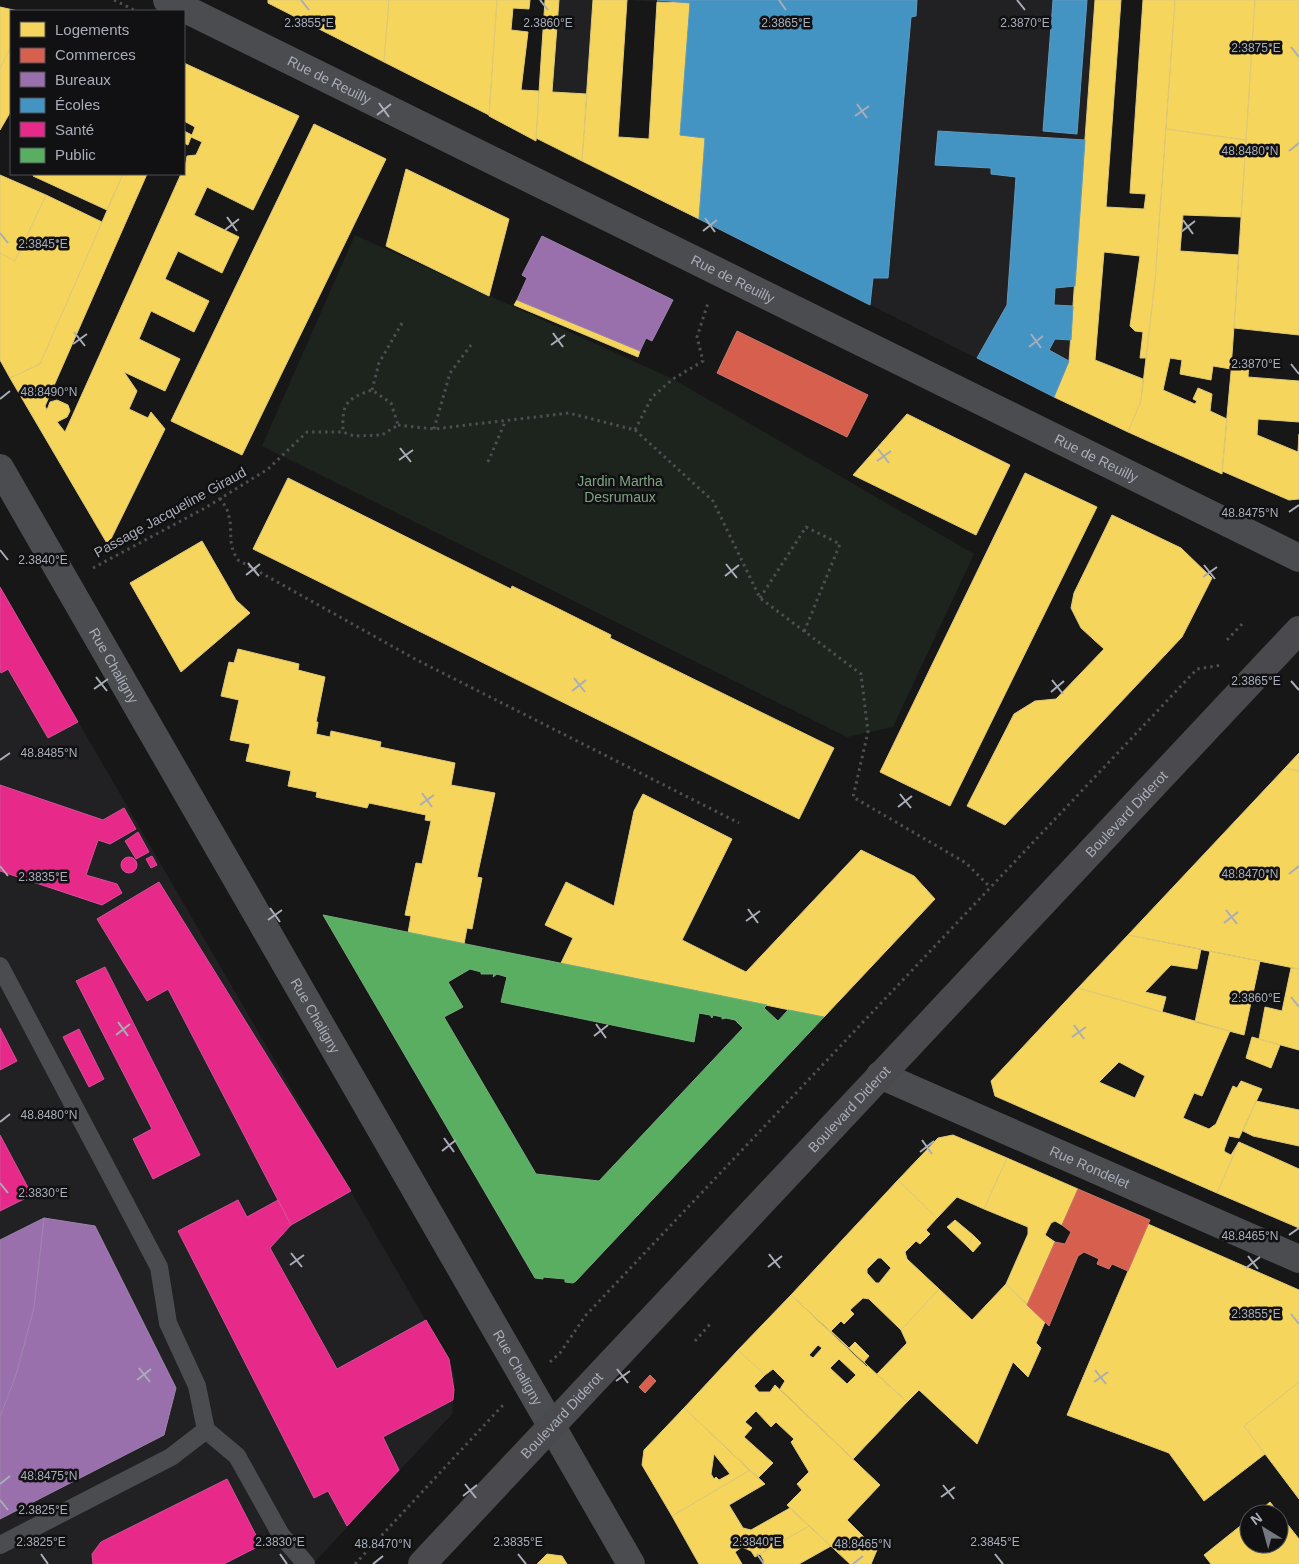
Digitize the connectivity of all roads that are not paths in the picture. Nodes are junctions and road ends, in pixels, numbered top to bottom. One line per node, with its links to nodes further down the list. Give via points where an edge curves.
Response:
1 (167, 0): 3 (street, Rue de Reuilly)
2 (0, 468): 8 (street, Rue Chaligny)
3 (1299, 558)
4 (1299, 630): 6 (main road, Boulevard Diderot)
5 (0, 966): 9 (lane, via 159,1267 168,1323 197,1386)
6 (880, 1075): 7 (street, Rue Rondelet); 8 (main road, Boulevard Diderot)
7 (1299, 1259)
8 (552, 1426): 12 (main road, Boulevard Diderot); 13 (street, Rue Chaligny)
9 (206, 1430): 10 (lane, via 171,1457); 11 (lane, via 237,1456 281,1535)
10 (0, 1545)
11 (306, 1564)
12 (422, 1564)
13 (631, 1564)

